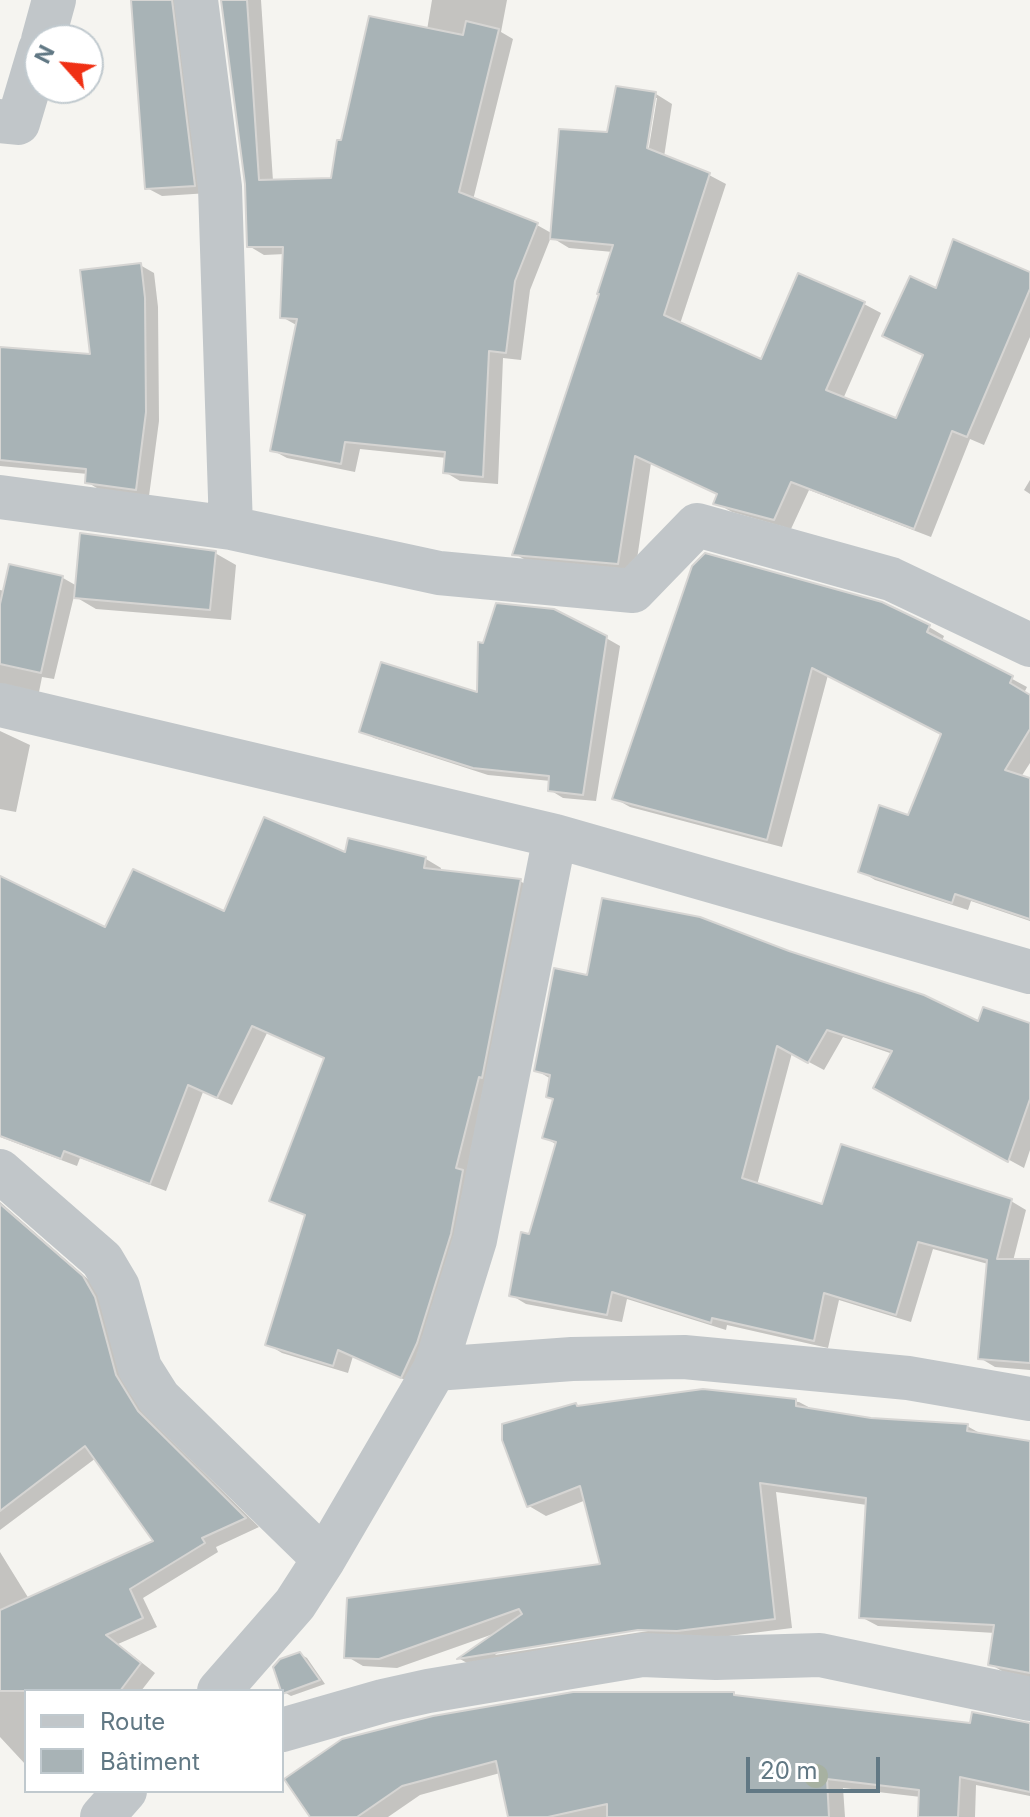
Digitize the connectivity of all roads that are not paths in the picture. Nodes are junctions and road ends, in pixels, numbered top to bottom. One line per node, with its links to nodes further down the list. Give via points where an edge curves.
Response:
1 (54, 0): 3 (street)
2 (196, 0): 7 (street, via 220,187)
3 (47, 24)
4 (24, 103): 5 (street, via 18,123)
5 (0, 121)
6 (0, 497): 7 (street)
7 (231, 528): 8 (street, via 439,573 633,591 697,525 891,579)
8 (1030, 645)
9 (0, 705): 10 (street)
10 (555, 836): 11 (street); 13 (street, via 475,1240)
11 (1030, 972)
12 (0, 1171): 15 (street, via 102,1260 118,1287 140,1368 159,1398)
13 (435, 1369): 14 (street, via 684,1357 908,1378); 15 (street)
14 (1030, 1399)
15 (324, 1559): 16 (street, via 295,1604)
16 (221, 1689)
17 (1030, 1699): 18 (street, via 820,1655 642,1655 428,1691)
18 (284, 1729)
19 (123, 1793): 20 (street)
20 (102, 1817)

